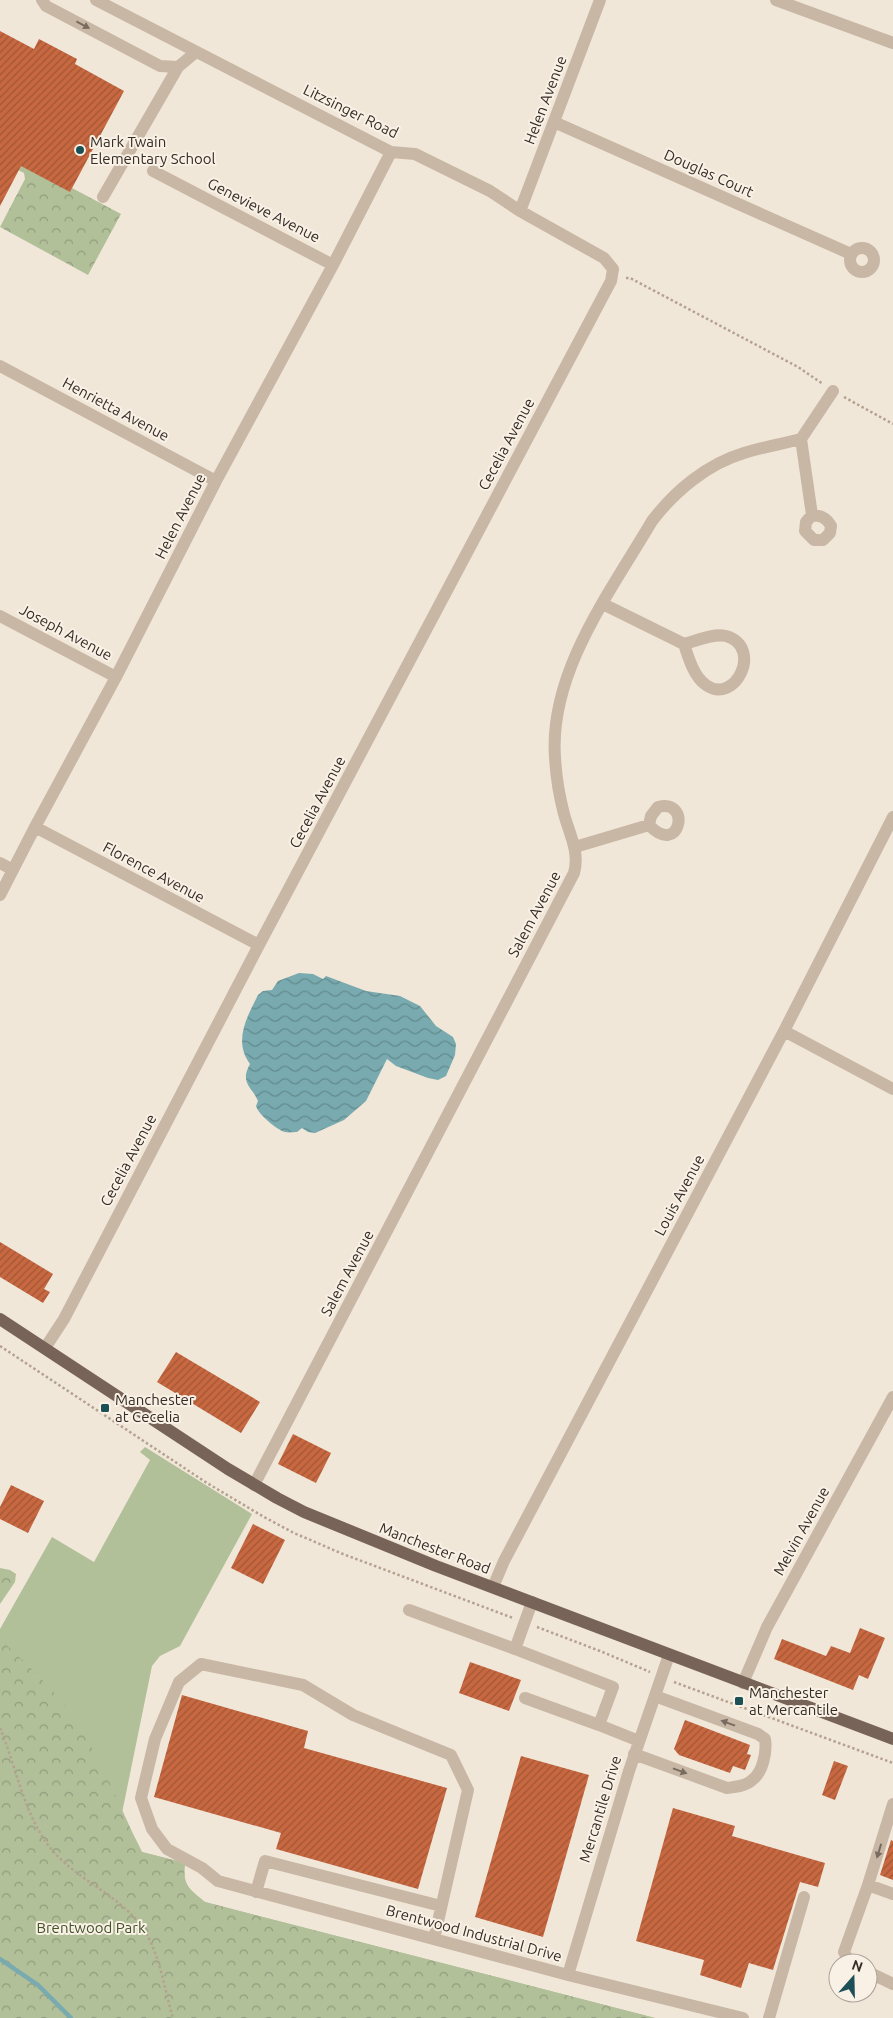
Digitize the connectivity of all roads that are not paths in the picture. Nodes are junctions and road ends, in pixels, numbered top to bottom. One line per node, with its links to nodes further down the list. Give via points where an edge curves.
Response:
1 (42, 0): 7 (street, one-way to 7, via 46,6 160,66)
2 (96, 0): 6 (street, Litzsinger Road)
3 (600, 0): 8 (street, Helen Avenue)
4 (776, 0): 5 (street)
5 (893, 43)
6 (196, 52): 7 (street); 9 (street, Litzsinger Road)
7 (178, 68): 11 (street)
8 (554, 122): 12 (street, Helen Avenue); 13 (street, Douglas Court)
9 (391, 152): 12 (street, Litzsinger Road, via 415,154 490,191); 14 (street, Helen Avenue)
10 (153, 171): 14 (street, Genevieve Avenue)
11 (103, 196)
12 (520, 211): 15 (street, Litzsinger Road, via 604,258)
13 (851, 254)
14 (334, 265): 19 (street, Helen Avenue)
15 (613, 273): 32 (street, Cecelia Avenue)
16 (0, 366): 19 (street, Henrietta Avenue)
17 (833, 391): 18 (street)
18 (801, 439): 20 (street); 21 (street, Salem Avenue, via 743,453 690,481 652,520)
19 (216, 481): 24 (street, Helen Avenue)
20 (812, 515)
21 (603, 604): 23 (street); 28 (street, Salem Avenue, via 565,679 555,726 558,788)
22 (0, 616): 24 (street, Joseph Avenue)
23 (684, 644): 23 (street, via 690,661 706,686 719,690 730,687 741,675 745,658 735,640 724,636 708,637)
24 (116, 677): 27 (street, Helen Avenue)
25 (893, 816): 33 (street, Louis Avenue)
26 (649, 825): 28 (street)
27 (35, 827): 30 (street, Helen Avenue); 32 (street, Florence Avenue)
28 (575, 847): 38 (street, Salem Avenue, via 574,873)
29 (0, 863): 30 (street)
30 (13, 870): 31 (street, Helen Avenue)
31 (0, 895)
32 (259, 945): 36 (street, Cecelia Avenue, via 64,1319)
33 (784, 1031): 34 (street); 39 (street, Louis Avenue)
34 (893, 1089)
35 (0, 1319): 36 (main road, Manchester Road)
36 (45, 1348): 38 (main road, Manchester Road)
37 (892, 1401): 44 (street, Melvin Avenue, via 767,1626)
38 (254, 1485): 39 (main road, Manchester Road, via 342,1529)
39 (492, 1587): 40 (main road, Manchester Road)
40 (532, 1602): 42 (street); 43 (main road, Manchester Road)
41 (409, 1610): 42 (street)
42 (515, 1649): 47 (street, via 613,1687)
43 (669, 1655): 44 (main road, Manchester Road); 45 (street, Mercantile Drive)
44 (743, 1683): 48 (main road, Manchester Road)
45 (655, 1696): 49 (street, Mercantile Drive); 50 (street, one-way to 45, via 727,1788 751,1782 759,1772 766,1748 765,1740 758,1734)
46 (525, 1698): 47 (street)
47 (599, 1725): 49 (street)
48 (893, 1739)
49 (639, 1741): 50 (street, Mercantile Drive)
50 (634, 1754): 59 (street, Mercantile Drive)
51 (893, 1804): 52 (street, one-way to 52)
52 (868, 1885): 54 (street); 58 (street)
53 (256, 1892): 56 (street, via 265,1861); 56 (street, Brentwood Industrial Drive, via 218,1881 202,1868 167,1849 152,1828 141,1798 155,1739 179,1682 201,1664 303,1685 353,1715 451,1755 468,1790); 57 (street, Brentwood Industrial Drive)
54 (893, 1894)
55 (804, 1897): 63 (street)
56 (441, 1906): 57 (street)
57 (434, 1939): 59 (street, Brentwood Industrial Drive)
58 (845, 1953)
59 (568, 1975): 62 (street, Brentwood Industrial Drive)
60 (878, 1977): 61 (street)
61 (893, 1984)
62 (742, 2018)
63 (769, 2018)

